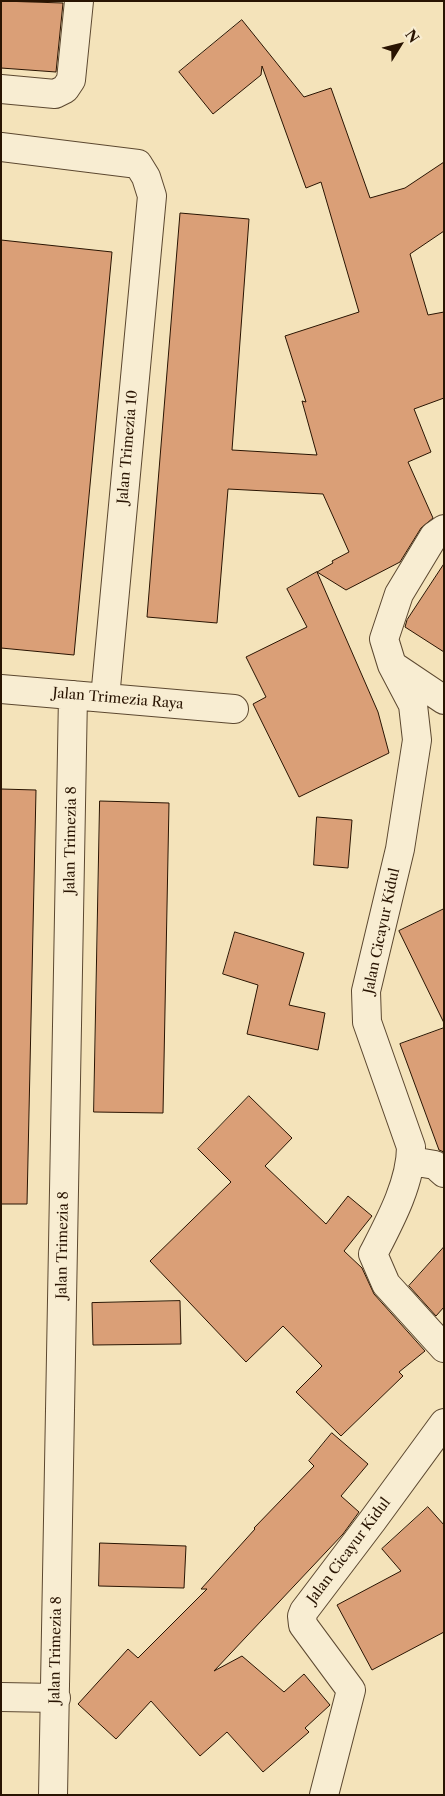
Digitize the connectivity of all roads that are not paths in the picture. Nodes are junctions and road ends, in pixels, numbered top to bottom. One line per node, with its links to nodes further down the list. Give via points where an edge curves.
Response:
1 (79, 1): 2 (street, via 71,80 65,89 55,94)
2 (1, 90)
3 (1, 147): 8 (street, Jalan Trimezia 10, via 138,164 146,176 152,196)
4 (444, 529): 5 (street, Jalan Cicayur Kidul, via 434,536 400,594 384,639)
5 (392, 664): 9 (street); 11 (street, Jalan Cicayur Kidul, via 413,705 417,740 400,849 366,991 367,1022 411,1147)
6 (1, 689): 7 (street, Jalan Trimezia Raya)
7 (73, 695): 8 (street, Jalan Trimezia Raya); 16 (street, Jalan Trimezia 8)
8 (105, 698): 10 (street, Jalan Trimezia Raya)
9 (444, 700)
10 (234, 709)
11 (411, 1161): 12 (street, via 435,1165); 13 (street, Jalan Cicayur Kidul, via 389,1222 373,1254 386,1284)
12 (444, 1173)
13 (444, 1348)
14 (444, 1423): 18 (street, Jalan Cicayur Kidul, via 302,1616 303,1625 351,1690)
15 (1, 1697): 16 (street)
16 (56, 1698): 17 (street, Jalan Trimezia 8)
17 (53, 1795)
18 (324, 1795)

